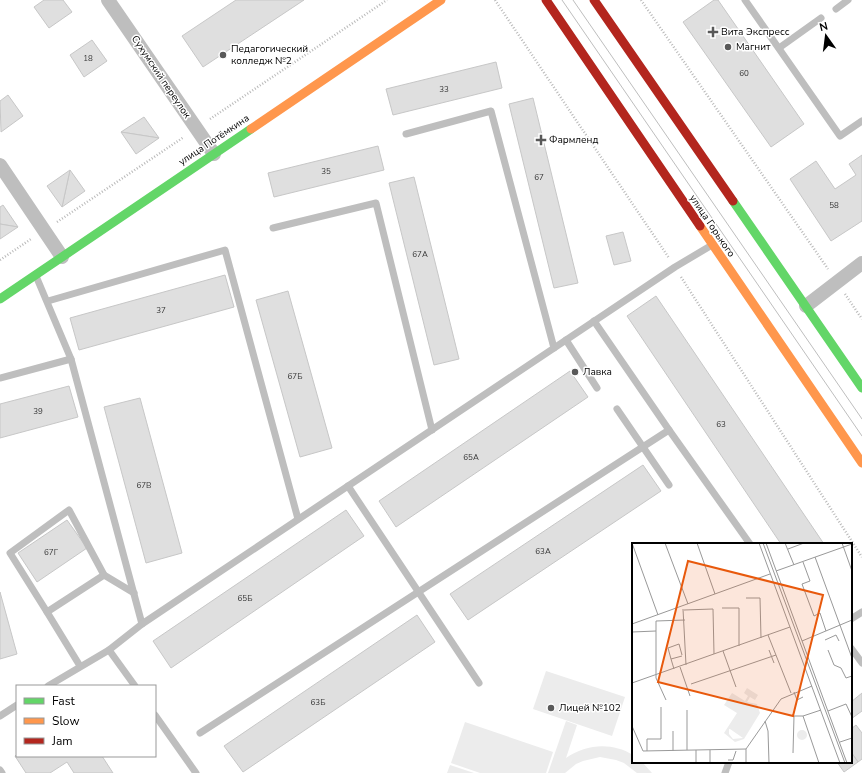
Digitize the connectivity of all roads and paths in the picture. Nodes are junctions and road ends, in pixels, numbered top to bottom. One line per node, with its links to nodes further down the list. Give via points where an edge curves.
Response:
1 (108, 0): 13 (street, Сухумский переулок)
2 (441, 0): 13 (main road, улица Потёмкина)
3 (546, 0): 16 (main road, улица Горького)
4 (594, 0): 23 (main road)
5 (641, 0): 20 (path)
6 (745, 0): 10 (lane)
7 (848, 0): 8 (lane)
8 (836, 9)
9 (821, 18): 10 (lane)
10 (779, 48): 11 (lane, via 840,136)
11 (862, 121)
12 (406, 134): 27 (lane, via 491,111)
13 (214, 154): 17 (main road, улица Потёмкина)
14 (0, 166): 17 (street)
15 (274, 228): 33 (lane, via 376,203)
16 (712, 244): 25 (lane); 36 (main road, улица Горького)
17 (62, 257): 19 (main road, улица Потёмкина)
18 (862, 263): 20 (street)
19 (36, 275): 21 (main road, улица Потёмкина); 22 (lane)
20 (837, 282): 23 (street); 24 (path)
21 (0, 299)
22 (48, 301): 28 (lane); 39 (lane, via 225,250)
23 (806, 306): 31 (main road)
24 (862, 319)
25 (594, 322): 26 (lane); 34 (lane)
26 (566, 340): 27 (lane); 30 (lane)
27 (554, 348): 33 (lane)
28 (72, 360): 29 (lane); 43 (lane)
29 (0, 378)
30 (597, 388)
31 (862, 388)
32 (617, 409): 35 (lane)
33 (432, 430): 38 (lane)
34 (669, 430): 35 (lane); 40 (lane)
35 (643, 447): 37 (lane); 42 (lane)
36 (862, 463)
37 (669, 485)
38 (348, 486): 39 (lane); 42 (lane)
39 (298, 519): 47 (lane)
40 (749, 543)
41 (104, 575): 43 (lane); 44 (lane); 44 (lane, via 69,510 10,553)
42 (418, 592): 52 (lane); 58 (lane)
43 (134, 593): 47 (lane)
44 (47, 612): 51 (lane)
45 (862, 612): 46 (lane)
46 (852, 618)
47 (142, 624): 49 (lane)
48 (852, 649): 50 (lane)
49 (109, 650): 51 (lane); 54 (lane)
50 (862, 663)
51 (80, 666): 53 (lane)
52 (479, 683)
53 (50, 685)
54 (133, 685)
55 (16, 706): 56 (lane)
56 (0, 716)
57 (156, 716): 62 (lane)
58 (200, 733)
59 (729, 763): 63 (lane)
60 (0, 770): 61 (lane)
61 (2, 773)
62 (196, 773)
63 (725, 773)

